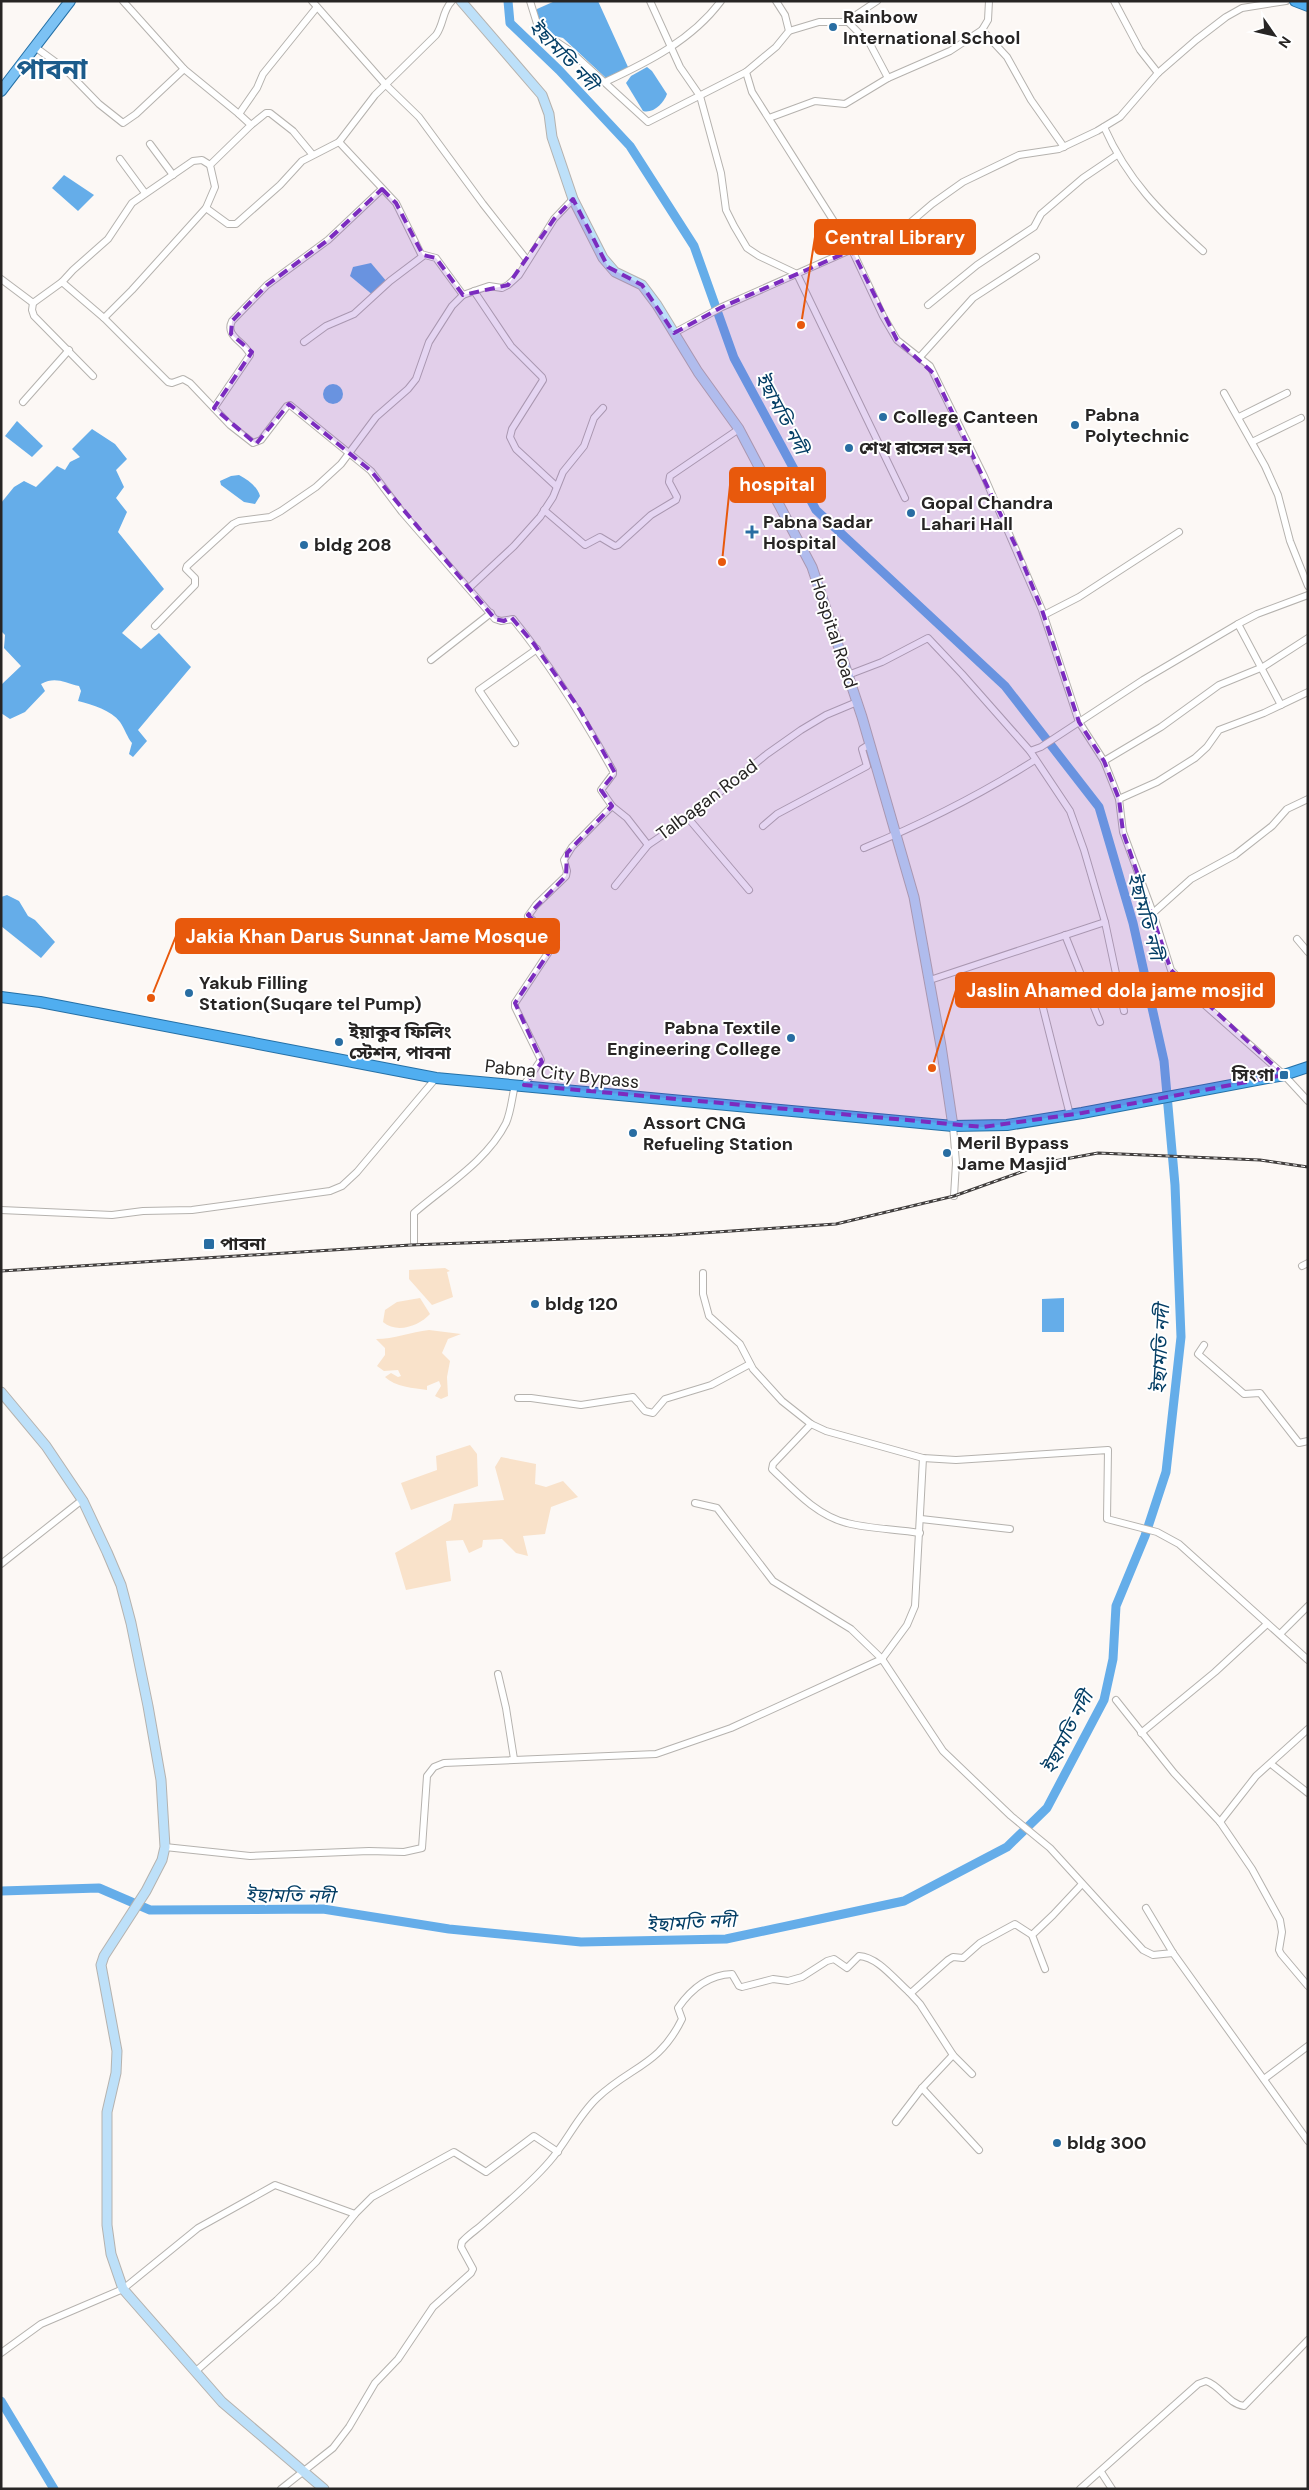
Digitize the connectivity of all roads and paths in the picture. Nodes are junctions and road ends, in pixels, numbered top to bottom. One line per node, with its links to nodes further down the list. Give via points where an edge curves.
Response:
1 (70, 1): 21 (main road)
2 (123, 1): 22 (street)
3 (312, 1): 16 (street)
4 (452, 1): 27 (street, via 436,34)
5 (461, 1): 44 (main road, Hospital Road, via 542,95 552,137)
6 (530, 1): 26 (street, via 539,30 569,50)
7 (650, 1): 20 (street)
8 (721, 1): 20 (street, via 695,29)
9 (776, 1): 19 (street)
10 (877, 1): 17 (street)
11 (989, 1): 18 (street, via 988,20)
12 (1114, 1): 24 (street, via 1136,44)
13 (1286, 1): 24 (street, via 1242,8 1196,40)
14 (1295, 1): 15 (highway)
15 (1308, 6)
16 (317, 7): 27 (street); 30 (street, via 263,74)
17 (847, 21): 19 (street, via 819,22); 25 (street, via 870,44)
18 (982, 30): 25 (street, via 950,51); 36 (street, via 1007,57 1031,100)
19 (789, 31): 23 (street)
20 (671, 46): 26 (street); 29 (street, via 683,73)
21 (35, 47): 22 (street, via 65,69 123,123); 28 (main road)
22 (184, 69): 30 (street)
23 (746, 72): 29 (street); 31 (street, via 752,92)
24 (1158, 73): 33 (street, via 1122,116)
25 (888, 78): 31 (street, via 845,104 815,101)
26 (605, 82): 29 (street, via 648,122)
27 (385, 84): 34 (street); 50 (street, via 419,117)
28 (1, 91)
29 (700, 96): 51 (street, via 721,173 726,210 734,226 747,248)
30 (239, 114): 32 (street)
31 (769, 118): 46 (street)
32 (251, 125): 37 (street, via 270,113 293,131); 40 (street)
33 (1104, 127): 36 (street); 38 (street)
34 (339, 142): 37 (street); 42 (street)
35 (150, 144): 41 (street)
36 (1064, 147): 46 (street, via 1019,155 963,182 904,228)
37 (312, 154): 45 (street, via 236,224 228,224)
38 (1117, 155): 47 (street, via 1147,198); 57 (street, via 1041,214 1034,227 977,264)
39 (120, 159): 43 (street)
40 (210, 165): 41 (street, via 199,159); 45 (street, via 215,188)
41 (173, 175): 43 (street)
42 (382, 189): 48 (street, via 396,203); 67 (street, via 328,240 267,285 232,321 231,334 249,350 250,355)
43 (145, 193): 53 (street, via 127,208 121,223 108,239)
44 (574, 198): 50 (street, via 554,219); 59 (main road, Hospital Road, via 608,267 642,285)
45 (206, 208): 58 (street)
46 (852, 250): 51 (street); 62 (street, via 894,335 902,346)
47 (1203, 251)
48 (423, 256): 55 (street, via 436,258); 60 (street, via 354,314 326,326)
49 (1036, 257): 62 (street, via 973,298)
50 (527, 260): 54 (street, via 508,285)
51 (797, 274): 59 (street, via 722,307); 75 (street)
52 (1, 279): 56 (street)
53 (62, 282): 56 (street); 58 (street)
54 (474, 291): 55 (street); 74 (street, via 510,346 542,376 543,380 510,437 516,449)
55 (463, 295): 73 (street, via 440,322 416,379 376,417)
56 (33, 303): 61 (street, via 34,316)
57 (928, 304)
58 (104, 318): 67 (street, via 168,382 186,380)
59 (674, 333): 71 (main road, Hospital Road)
60 (304, 342)
61 (69, 350): 63 (street); 66 (street)
62 (919, 358): 82 (street, via 930,366 944,393)
63 (93, 376)
64 (1224, 393): 69 (street)
65 (1287, 393): 69 (street)
66 (23, 402)
67 (214, 408): 73 (street, via 255,444 290,405)
68 (603, 408): 74 (street, via 594,418 584,446)
69 (1240, 417): 72 (street)
70 (1301, 418): 72 (street)
71 (739, 428): 76 (street, via 670,476 676,500 651,515 618,546 600,537 584,546); 89 (main road, Hospital Road, via 812,567)
72 (1252, 442): 78 (street, via 1278,495 1290,541)
73 (350, 454): 79 (street, via 371,471 402,512); 84 (street, via 316,487 281,511 270,517 233,524 187,566 195,578 194,585)
74 (556, 486): 76 (street)
75 (905, 498)
76 (544, 510): 79 (street, via 528,531)
77 (1179, 532): 82 (street, via 1079,597)
78 (1308, 586)
79 (469, 588): 81 (street)
80 (1308, 594): 83 (street)
81 (490, 613): 86 (street, via 498,621 513,619); 87 (street)
82 (1044, 615): 93 (street)
83 (1238, 624): 88 (street); 93 (street)
84 (155, 626)
85 (1308, 638): 88 (street)
86 (537, 649): 94 (street, via 479,690); 101 (street, via 580,710 614,771 601,790)
87 (430, 660)
88 (1263, 667): 92 (street); 98 (street, via 1218,685 1161,728)
89 (848, 675): 91 (main road, Hospital Road); 96 (street, via 928,638)
90 (1308, 692): 92 (street)
91 (857, 702): 95 (main road, Hospital Road); 102 (street, Talbagan Road, via 801,730)
92 (1281, 706): 99 (street, via 1219,730 1195,758 1157,782)
93 (1078, 722): 96 (street); 98 (street)
94 (514, 743)
95 (870, 744): 103 (street, via 862,749 867,766 777,814); 104 (main road, Hospital Road)
96 (1030, 751): 97 (street)
97 (1035, 760): 104 (street, via 995,786); 110 (street, via 1070,811)
98 (1104, 761): 99 (street)
99 (1119, 799): 109 (street, via 1123,832)
100 (1308, 799): 109 (street, via 1287,809 1272,826 1235,855 1191,879)
101 (612, 806): 105 (street, Talbagan Road, via 628,818); 122 (street, via 567,853 564,860 566,876 528,915 556,941 515,1003 514,1007 541,1060)
102 (688, 818): 105 (street, Talbagan Road); 108 (street)
103 (763, 826)
104 (897, 834): 106 (street); 114 (main road, Hospital Road, via 914,897)
105 (648, 845): 107 (street)
106 (864, 848)
107 (615, 886)
108 (749, 890)
109 (1153, 913): 120 (street, via 1174,975)
110 (1105, 922): 111 (street); 117 (street)
111 (1065, 935): 114 (street); 118 (street)
112 (1297, 939): 113 (street)
113 (1308, 952)
114 (930, 980): 125 (main road, Hospital Road)
115 (1, 997): 121 (highway, Pabna City Bypass)
116 (1043, 1008): 124 (street)
117 (1124, 1011)
118 (1100, 1022)
119 (1308, 1068): 120 (highway)
120 (1284, 1075): 123 (street); 124 (highway, Pabna City Bypass)
121 (436, 1078): 122 (highway, Pabna City Bypass); 127 (street, via 356,1172 342,1186 330,1191 192,1210 112,1215)
122 (519, 1085): 125 (highway, Pabna City Bypass, via 672,1102); 128 (street, via 498,1134 448,1185 414,1212)
123 (1308, 1101)
124 (1070, 1115): 125 (highway, Pabna City Bypass, via 1007,1125)
125 (953, 1126): 126 (street)
126 (954, 1196)
127 (1, 1210)
128 (414, 1242)
129 (703, 1273): 131 (street, via 703,1294 709,1316 744,1349)
130 (1204, 1345): 135 (street, via 1198,1354 1244,1394 1260,1393 1299,1443)
131 (750, 1364): 133 (street, via 711,1385 665,1399 653,1412 645,1412 633,1397 581,1405); 134 (street, via 782,1401)
132 (1, 1392): 137 (main road, via 46,1446)
133 (518, 1398)
134 (811, 1424): 136 (street, via 850,1439); 141 (street, via 771,1466 772,1469 808,1502 836,1519)
135 (1308, 1441)
136 (922, 1458): 139 (street); 144 (street, via 956,1460 1108,1450 1107,1519 1157,1532 1193,1554)
137 (82, 1500): 142 (street); 156 (main road, via 121,1585 131,1623 161,1780)
138 (695, 1503): 146 (street, via 719,1509 773,1581 851,1629)
139 (921, 1519): 140 (street); 141 (street)
140 (1010, 1529)
141 (920, 1533): 146 (street, via 915,1606 903,1631)
142 (1, 1564)
143 (1308, 1606): 145 (street)
144 (1267, 1624): 145 (street); 151 (street)
145 (1280, 1634): 147 (street)
146 (882, 1659): 152 (street, via 731,1728 656,1754); 157 (street, via 943,1751 1011,1816 1037,1835)
147 (1308, 1660)
148 (498, 1674): 152 (street)
149 (1116, 1700): 151 (street)
150 (1308, 1728): 153 (street)
151 (1141, 1733): 155 (street, via 1174,1774)
152 (514, 1759): 156 (street, via 434,1767 427,1776 422,1848 404,1852 250,1856)
153 (1271, 1764): 154 (street); 155 (street, via 1245,1789)
154 (1308, 1793)
155 (1220, 1822): 162 (street, via 1252,1869 1280,1920 1281,1954)
156 (165, 1847): 174 (main road, via 146,1891 104,1956 101,1972 117,2051 116,2073 107,2112 107,2226 111,2254)
157 (1082, 1884): 159 (street); 160 (street, via 1143,1950 1153,1955)
158 (1146, 1908): 160 (street)
159 (1032, 1935): 161 (street); 163 (street, via 1015,1924 980,1943 963,1958 948,1960 920,1987)
160 (1173, 1952): 167 (street)
161 (1045, 1969)
162 (1308, 1986)
163 (908, 1992): 165 (street); 172 (street, via 879,1964 865,1956 856,1958 847,1968 834,1959 826,1961 802,1978 788,1981 773,1979 742,1987 732,1974 712,1977 688,1993 678,2008 682,2019 662,2050 596,2099)
164 (1308, 2046): 167 (street)
165 (953, 2055): 166 (street); 168 (street)
166 (972, 2074)
167 (1264, 2079): 170 (street)
168 (922, 2088): 169 (street); 171 (street)
169 (896, 2122)
170 (1308, 2141)
171 (980, 2150)
172 (558, 2152): 173 (street, via 534,2136 486,2172 454,2152 372,2197); 178 (street, via 462,2242 473,2268 471,2273 433,2307 398,2359 375,2384 333,2448)
173 (355, 2214): 174 (street, via 274,2185 198,2228); 177 (street, via 316,2262)
174 (123, 2289): 176 (street, via 41,2324); 177 (main road)
175 (1308, 2340): 179 (street, via 1244,2406 1236,2405 1213,2383 1198,2384)
176 (1, 2354)
177 (196, 2371): 178 (main road, via 222,2402)
178 (302, 2471): 180 (street); 181 (main road)
179 (1101, 2472): 182 (street); 183 (street)
180 (281, 2489)
181 (324, 2489)
182 (1080, 2489)
183 (1112, 2489)

